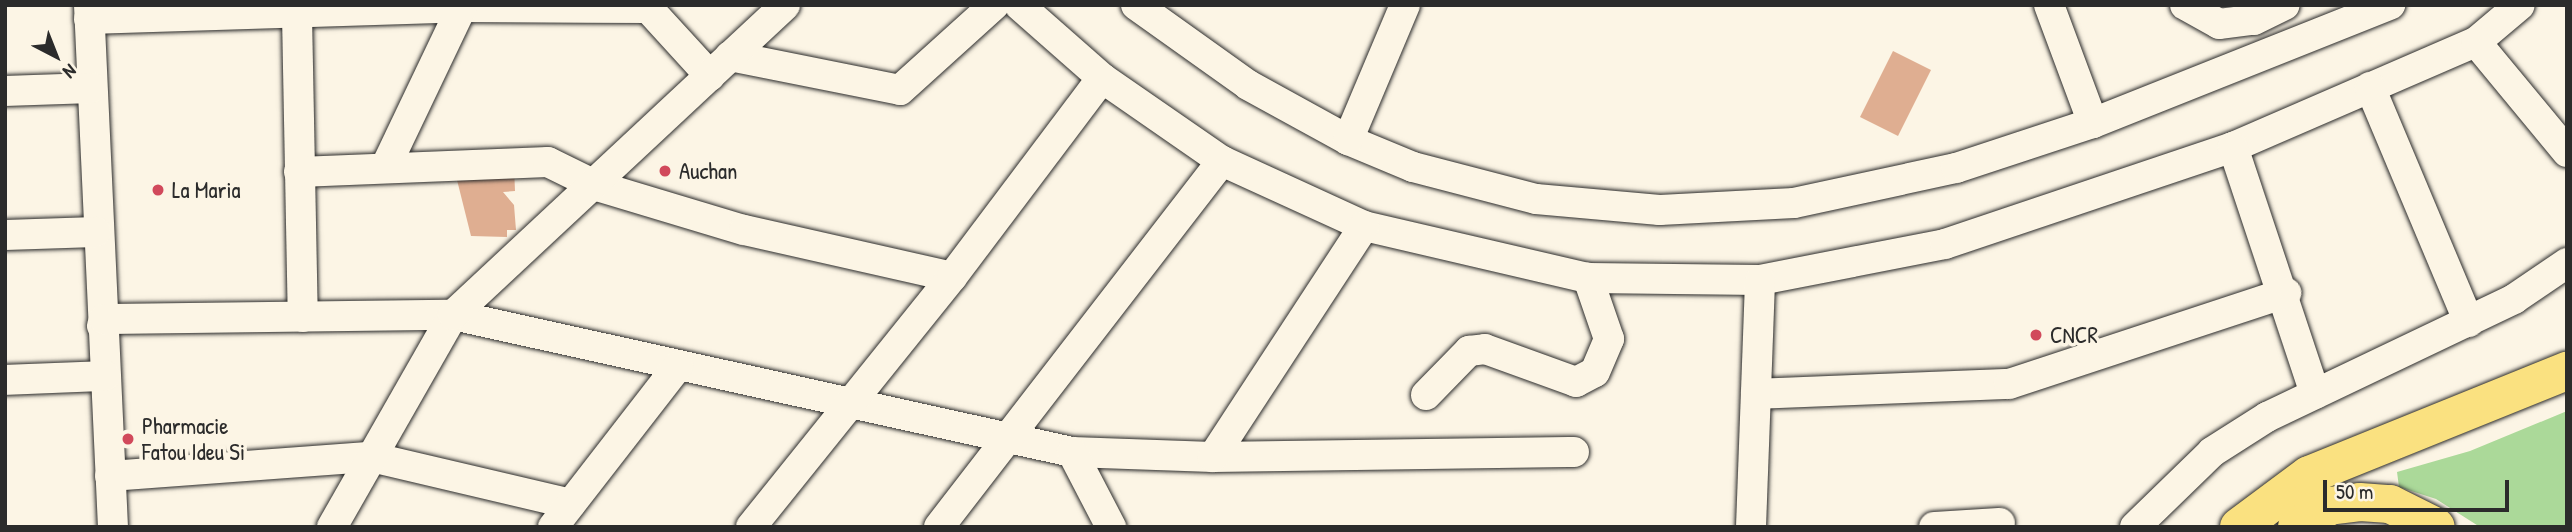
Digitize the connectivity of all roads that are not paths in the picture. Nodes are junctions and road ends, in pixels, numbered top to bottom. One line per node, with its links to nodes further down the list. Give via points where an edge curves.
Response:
1 (785, 5): 16 (street)
2 (995, 5): 16 (street, via 900,90)
3 (1019, 5): 17 (street)
4 (1136, 5): 22 (street, via 1185,46)
5 (1405, 5): 22 (street)
6 (2049, 5): 21 (street)
7 (2185, 5): 8 (street, via 2219,24 2254,20)
8 (2285, 5)
9 (2520, 5): 15 (street)
10 (463, 6): 12 (street); 14 (street); 26 (street)
11 (2385, 6): 21 (street)
12 (649, 7): 16 (street)
13 (89, 12): 14 (street); 19 (street)
14 (297, 15): 27 (street)
15 (2476, 42): 18 (street); 24 (street)
16 (720, 66): 28 (street)
17 (1102, 78): 25 (street); 33 (street)
18 (2370, 87): 23 (street); 39 (street)
19 (92, 88): 20 (street); 30 (street)
20 (5, 91)
21 (2093, 122): 22 (street, via 1869,190 1794,203 1660,210 1471,187)
22 (1348, 141)
23 (2232, 147): 35 (street, via 1945,244); 36 (street)
24 (2567, 152)
25 (1222, 160): 29 (street); 49 (street)
26 (387, 164): 27 (street); 28 (street, via 530,159 567,166)
27 (299, 172): 38 (street)
28 (597, 186): 33 (street, via 744,230); 37 (street)
29 (1364, 226): 34 (street); 53 (street)
30 (96, 232): 31 (street); 40 (street)
31 (5, 235)
32 (2567, 263): 39 (street)
33 (952, 277): 48 (street)
34 (1588, 278): 35 (street); 47 (street, via 1609,339 1595,372 1576,382 1485,349 1468,351)
35 (1760, 280): 45 (street)
36 (2286, 293): 45 (street, via 2009,384); 46 (street)
37 (453, 315): 38 (street); 41 (street); 52 (street)
38 (303, 317): 40 (street, via 104,319)
39 (2469, 321): 46 (street)
40 (103, 326): 43 (street)
41 (678, 366): 48 (street); 55 (street)
42 (2567, 371): 65 (highway, via 2309,475)
43 (105, 376): 44 (street); 54 (street)
44 (5, 380)
45 (1756, 394): 62 (street)
46 (2315, 394): 64 (street, via 2212,452)
47 (1426, 395)
48 (852, 405): 49 (street); 60 (street)
49 (1004, 439): 50 (street); 57 (street)
50 (1072, 452): 53 (street); 61 (street)
51 (1574, 452): 53 (street)
52 (372, 457): 54 (street); 55 (street); 59 (street)
53 (1213, 457)
54 (110, 476): 58 (street)
55 (562, 515)
56 (2000, 523): 63 (street)
57 (940, 526)
58 (113, 527)
59 (332, 527)
60 (751, 527)
61 (1111, 527)
62 (1751, 527)
63 (1934, 527)
64 (2135, 527)
65 (2239, 527)
66 (2297, 527): 67 (highway, via 2329,506 2360,502 2390,504)
67 (2435, 527)

